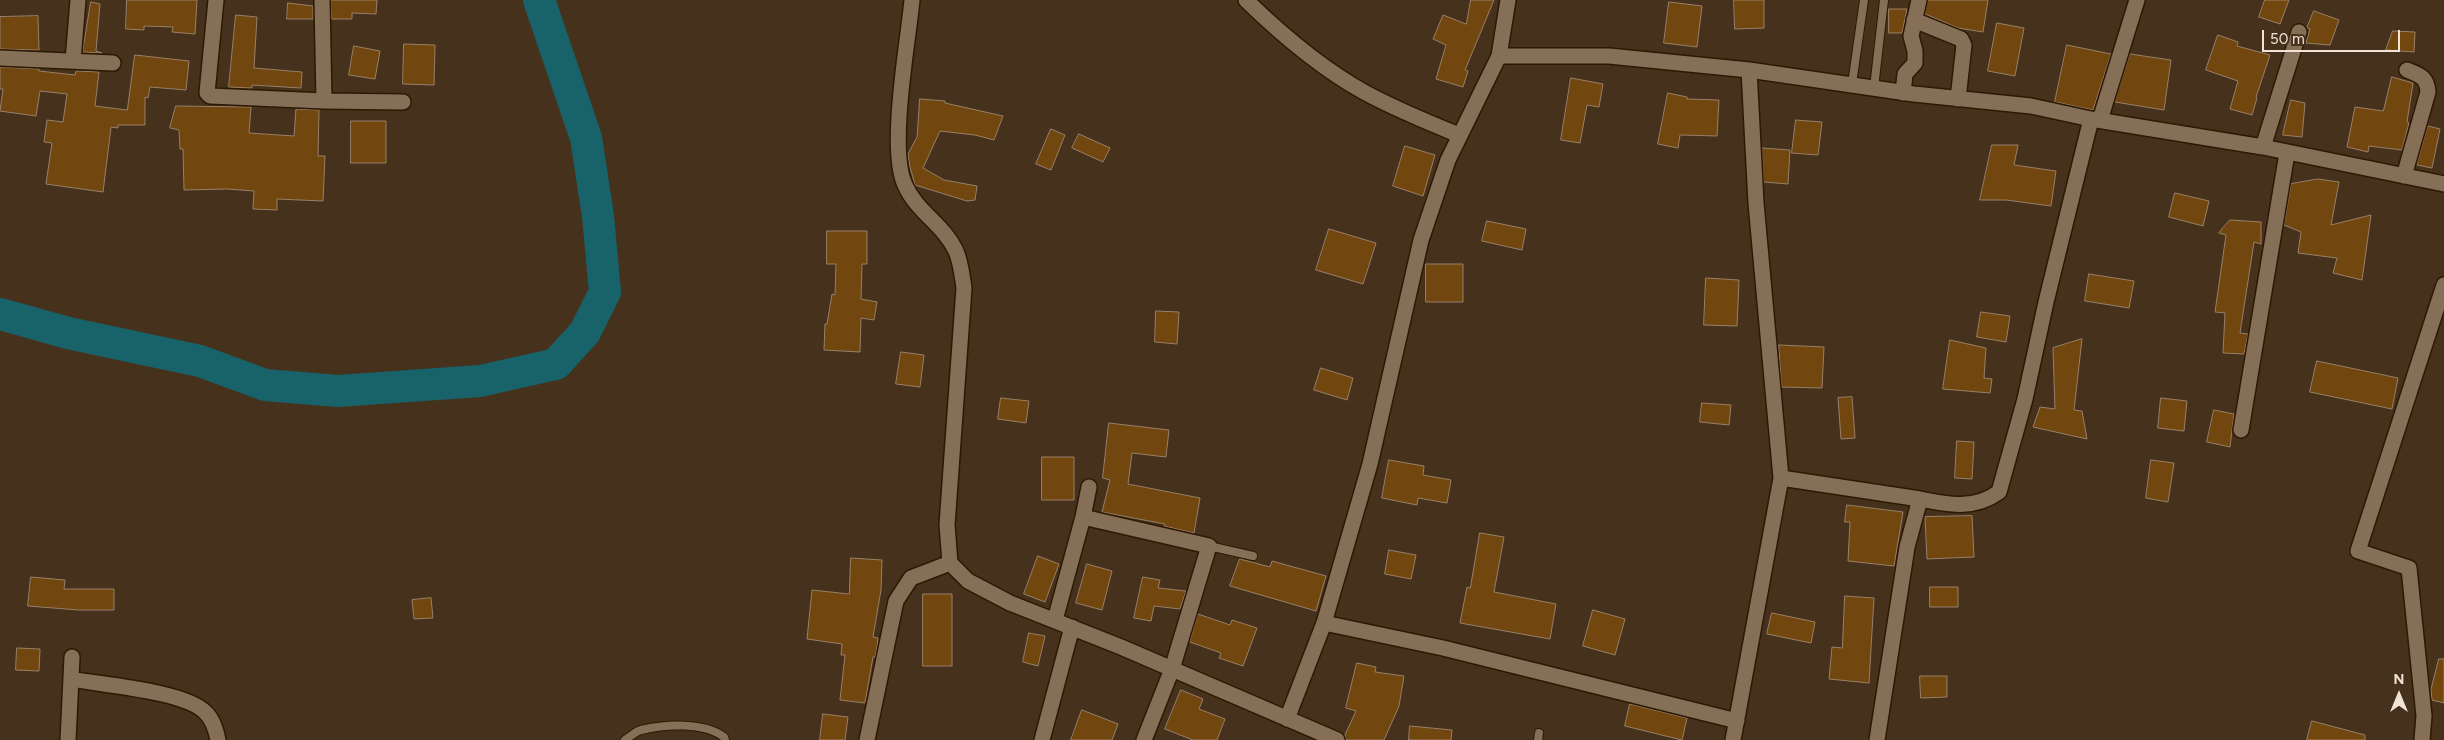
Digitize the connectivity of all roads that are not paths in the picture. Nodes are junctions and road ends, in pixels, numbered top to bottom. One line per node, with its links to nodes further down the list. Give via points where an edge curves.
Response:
1 (78, 0): 15 (street)
2 (216, 0): 23 (street, via 207,93 210,96)
3 (322, 0): 23 (street)
4 (912, 0): 39 (street, via 900,111 900,167 911,197 945,234 955,250 964,288 947,526)
5 (1246, 0): 26 (street, via 1276,30 1362,91)
6 (1508, 0): 13 (street)
7 (1864, 0): 19 (lane)
8 (1884, 0): 20 (lane)
9 (1919, 0): 11 (street)
10 (2137, 0): 25 (street)
11 (1914, 20): 21 (street, via 1912,36 1916,57 1905,74); 22 (street, via 1961,39 1964,45)
12 (2299, 32): 27 (street)
13 (1499, 56): 17 (street, via 1609,56); 26 (street)
14 (0, 58): 15 (street)
15 (73, 61): 16 (street)
16 (113, 63)
17 (1749, 70): 19 (street); 33 (street, via 1756,202)
18 (2407, 70): 29 (street, via 2424,77 2428,92)
19 (1852, 84): 20 (street)
20 (1874, 88): 21 (street)
21 (1903, 93): 22 (street)
22 (1958, 99): 25 (street, via 2031,106)
23 (324, 101): 24 (street)
24 (403, 102)
25 (2096, 120): 27 (street); 35 (street, via 1999,492 1982,502 1962,505)
26 (1459, 135): 41 (street, via 1420,240 1370,464)
27 (2263, 147): 28 (street)
28 (2287, 153): 29 (street); 32 (street)
29 (2404, 176): 30 (street)
30 (2444, 184)
31 (2444, 285): 58 (street, via 2358,551 2409,568 2424,716)
32 (2241, 430)
33 (1781, 478): 35 (street); 47 (street)
34 (1089, 487): 36 (street)
35 (1920, 499): 57 (street, via 1907,547)
36 (1083, 517): 37 (street); 40 (street)
37 (1209, 546): 38 (lane); 44 (street)
38 (1254, 556)
39 (950, 563): 40 (street, via 968,581 1010,604); 52 (street, via 911,578 896,601)
40 (1055, 620): 42 (street)
41 (1324, 623): 46 (street); 47 (street, via 1443,648)
42 (1072, 627): 44 (street); 53 (street)
43 (72, 657): 45 (street)
44 (1172, 669): 46 (street); 54 (street)
45 (71, 679): 48 (street); 49 (street, via 184,698 206,713)
46 (1287, 719): 55 (street)
47 (1737, 721): 56 (street)
48 (68, 740)
49 (218, 740)
50 (625, 740): 51 (lane, via 640,730 690,726 714,729)
51 (724, 740)
52 (868, 740)
53 (1042, 740)
54 (1144, 740)
55 (1337, 740)
56 (1733, 740)
57 (1877, 740)
58 (2422, 740)

